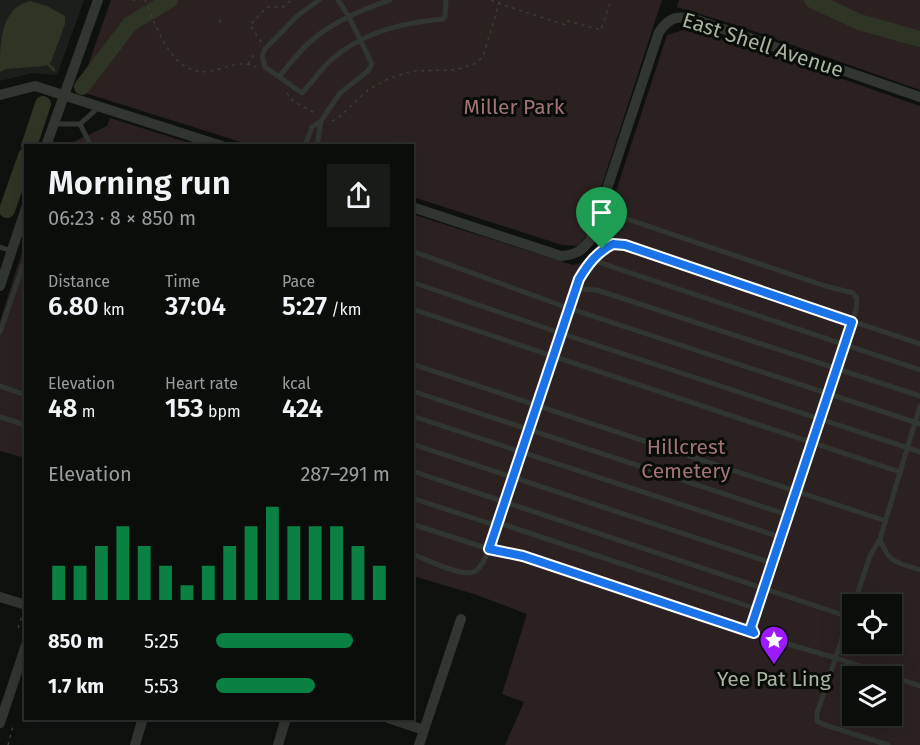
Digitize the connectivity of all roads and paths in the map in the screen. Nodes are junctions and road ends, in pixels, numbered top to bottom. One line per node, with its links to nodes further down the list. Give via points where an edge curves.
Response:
1 (98, 0): 24 (street)
2 (132, 0): 3 (path)
3 (140, 0)
4 (145, 0): 20 (path, via 166,47 187,68 217,70)
5 (291, 0): 18 (path, via 283,7 267,7 250,24)
6 (319, 0): 22 (lane, via 265,49 265,67)
7 (338, 0): 14 (lane)
8 (390, 0): 14 (lane)
9 (446, 0): 17 (lane, via 443,19 384,29)
10 (491, 0): 13 (path)
11 (500, 0): 13 (path)
12 (611, 0): 13 (path, via 601,30 568,21 555,22)
13 (500, 4): 28 (path, via 483,57 474,64 412,71 388,79 368,90 338,118)
14 (349, 17): 17 (lane); 22 (lane, via 332,24 309,43)
15 (222, 19): 16 (path)
16 (219, 22)
17 (360, 39): 22 (lane, via 330,61 302,93); 28 (lane, via 371,60 370,68 340,93)
18 (261, 42)
19 (255, 52): 20 (path)
20 (248, 64): 21 (path)
21 (260, 69)
22 (279, 77)
23 (286, 92): 28 (path)
24 (63, 94): 25 (street, via 35,86); 27 (street); 29 (street)
25 (0, 95)
26 (920, 97): 36 (street, East Shell Avenue, via 697,20 673,17 659,32 590,240 583,249 561,256)
27 (100, 106): 30 (lane); 33 (street)
28 (322, 119): 34 (lane, via 312,127); 35 (lane)
29 (53, 124): 30 (lane); 31 (street)
30 (80, 124): 32 (lane)
31 (47, 144)
32 (90, 144)
33 (216, 144)
34 (306, 144)
35 (316, 144)
36 (414, 208)
37 (24, 214): 40 (street)
38 (0, 247): 40 (lane)
39 (602, 249): 43 (lane); 49 (lane, via 613,244 625,245); 49 (lane, via 610,226 624,218 853,293 857,299)
40 (12, 251): 45 (street)
41 (414, 252): 47 (lane)
42 (24, 263): 50 (lane)
43 (588, 264): 46 (lane); 53 (lane, via 598,262)
44 (414, 283): 51 (lane)
45 (0, 286)
46 (572, 299): 47 (lane); 56 (lane, via 580,288 597,290)
47 (568, 308): 51 (lane); 60 (lane)
48 (414, 310): 54 (lane)
49 (852, 322): 52 (lane); 53 (lane)
50 (0, 332)
51 (560, 333): 54 (lane); 67 (lane)
52 (920, 344)
53 (844, 345): 56 (lane); 57 (lane)
54 (553, 356): 63 (lane); 71 (lane)
55 (414, 365): 63 (lane)
56 (836, 369): 60 (lane); 62 (lane)
57 (920, 370)
58 (0, 387): 61 (lane)
59 (414, 392): 70 (lane)
60 (828, 393): 67 (lane); 69 (lane)
61 (24, 394)
62 (920, 396)
63 (538, 405): 70 (lane); 79 (lane)
64 (920, 406): 69 (lane)
65 (0, 417): 68 (lane)
66 (414, 417): 74 (lane)
67 (819, 419): 71 (lane); 73 (lane)
68 (24, 424)
69 (918, 424): 73 (lane)
70 (530, 429): 74 (lane); 82 (lane)
71 (812, 442): 77 (lane); 79 (lane)
72 (414, 445): 78 (lane)
73 (908, 447): 75 (lane); 77 (lane)
74 (522, 452): 78 (lane); 86 (lane)
75 (920, 452)
76 (414, 472): 81 (lane)
77 (900, 472): 83 (lane)
78 (514, 477): 81 (lane); 90 (lane)
79 (796, 490): 82 (lane); 83 (lane)
80 (414, 499): 84 (lane, via 488,523)
81 (506, 502): 84 (lane); 92 (lane)
82 (788, 515): 86 (lane)
83 (886, 520): 87 (lane)
84 (499, 523): 88 (lane); 96 (lane)
85 (414, 525): 88 (lane)
86 (780, 537): 90 (lane)
87 (880, 539): 91 (lane, via 885,554); 93 (lane)
88 (489, 549): 89 (lane, via 477,570 464,573); 100 (lane, via 523,556)
89 (414, 555)
90 (772, 563): 92 (lane)
91 (920, 570)
92 (763, 588): 96 (lane); 97 (lane)
93 (857, 594)
94 (0, 597): 95 (street)
95 (24, 609): 99 (path)
96 (757, 609): 100 (lane, via 751,627)
97 (842, 615)
98 (461, 619): 110 (street)
99 (18, 628)
100 (754, 633): 103 (lane)
101 (842, 639): 103 (lane)
102 (24, 651): 108 (street)
103 (836, 658): 104 (lane); 115 (lane, via 817,713 818,721)
104 (920, 686)
105 (142, 720): 112 (street)
106 (285, 720): 113 (street)
107 (394, 720): 110 (street)
108 (0, 723)
109 (13, 726): 111 (path)
110 (424, 730): 114 (street)
111 (8, 745)
112 (135, 745)
113 (278, 745)
114 (419, 745)
115 (888, 745)

